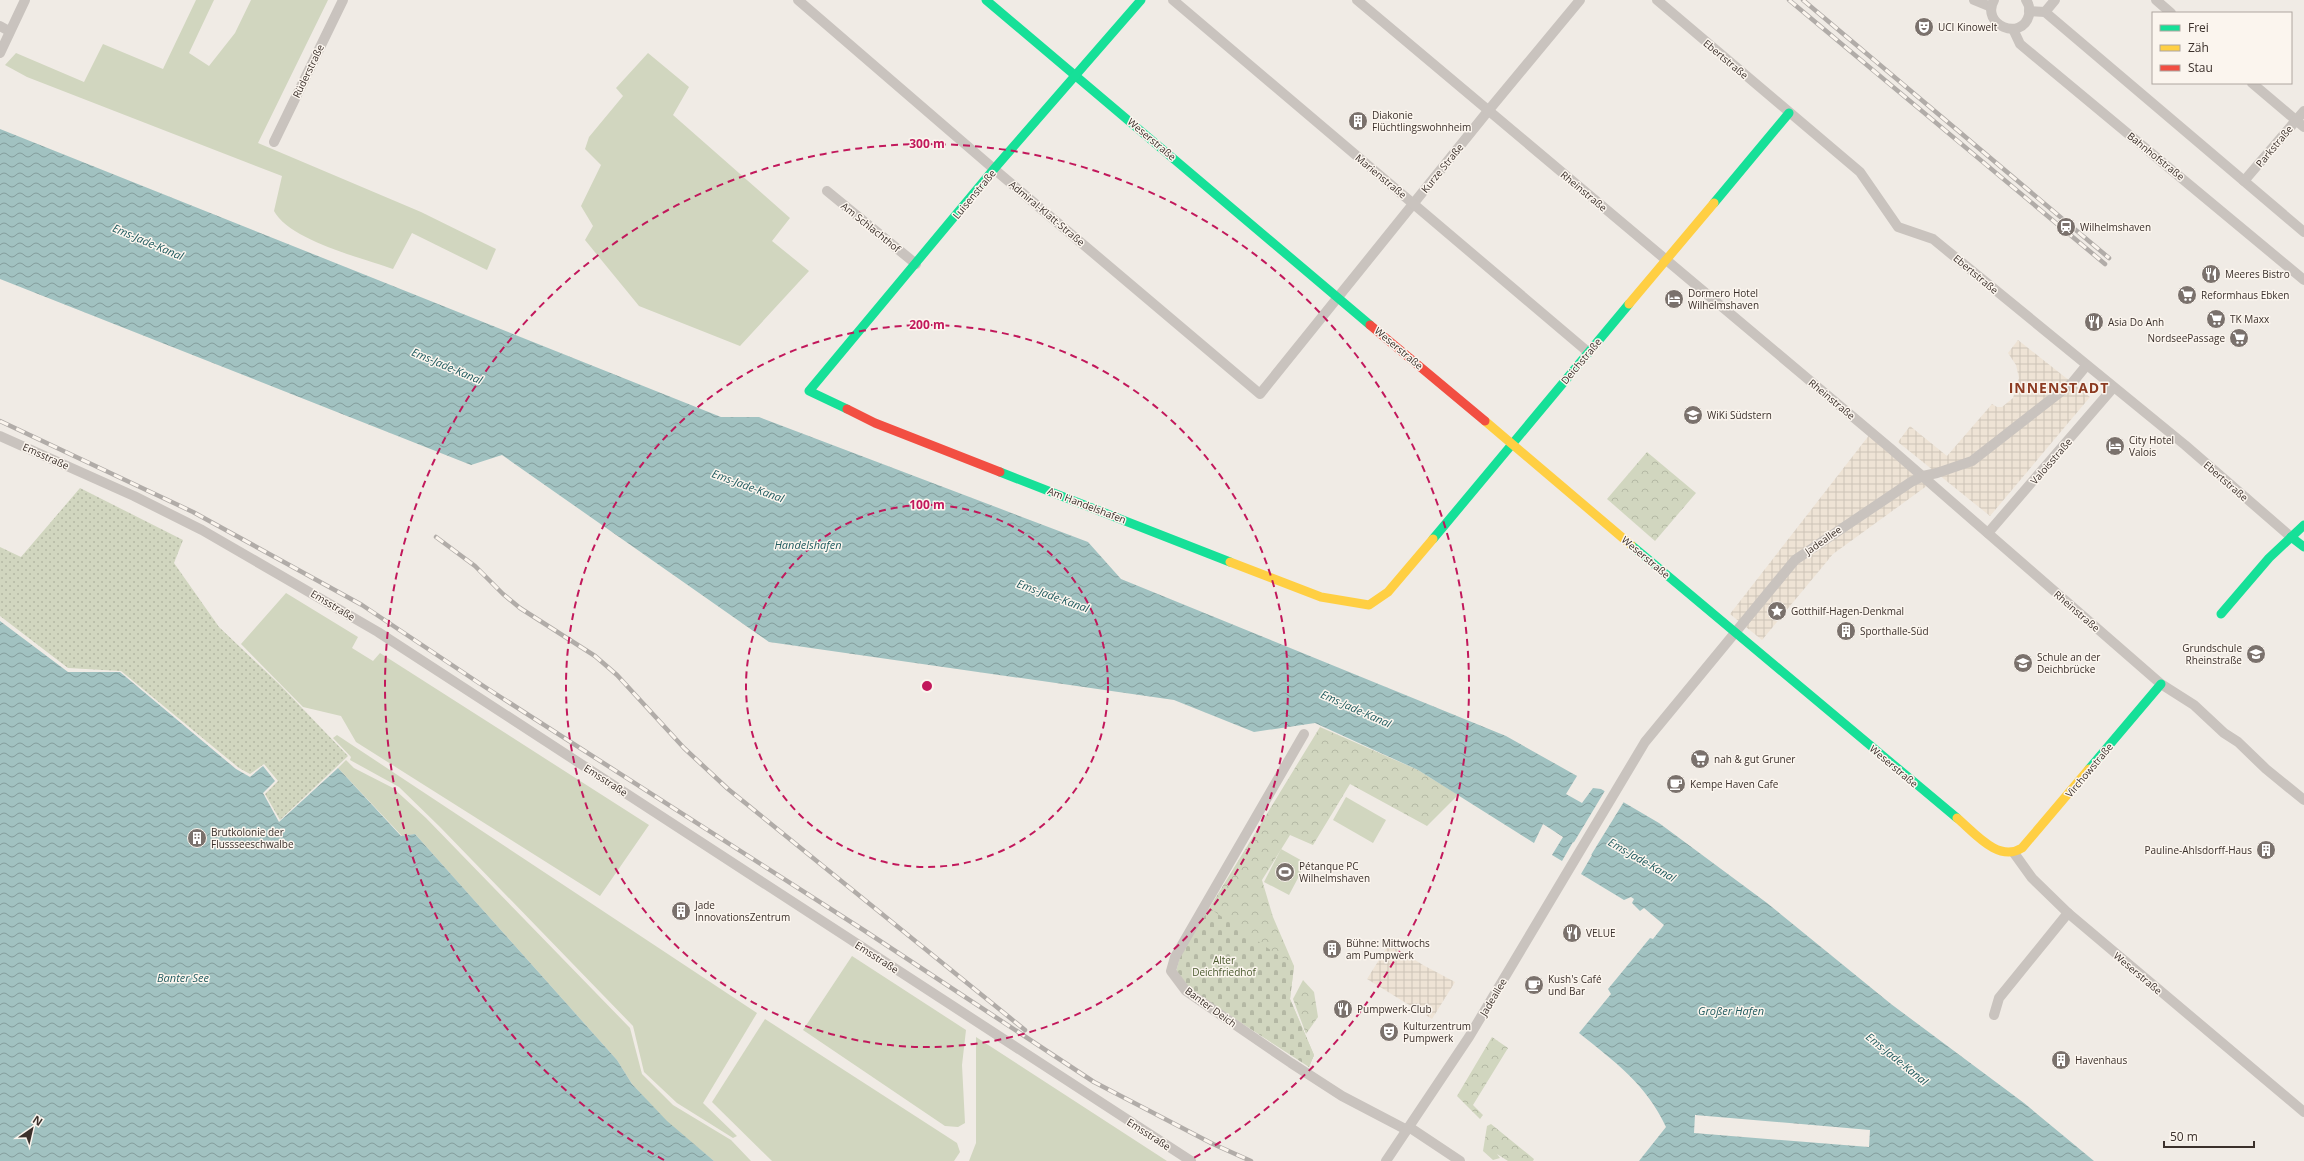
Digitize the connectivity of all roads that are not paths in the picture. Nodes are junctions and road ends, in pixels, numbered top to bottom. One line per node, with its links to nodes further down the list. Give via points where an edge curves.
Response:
1 (25, 0): 18 (street)
2 (343, 0): 28 (street, Rüderstraße)
3 (798, 0): 29 (street, Admiral-Klatt-Straße)
4 (986, 0): 21 (street, Weserstraße)
5 (1142, 0): 21 (street, Luisenstraße)
6 (1173, 0): 32 (street, Marienstraße)
7 (1357, 0): 23 (street, Rheinstraße)
8 (1580, 0): 23 (street, Kurze Straße)
9 (1657, 0): 25 (street, Ebertstraße)
10 (1974, 0): 14 (street)
11 (2026, 0): 15 (street)
12 (2055, 0): 16 (street)
13 (2156, 0): 17 (street)
14 (1993, 3): 19 (street, via 1993,19 2000,26)
15 (2029, 11): 16 (street); 19 (street, via 2025,22)
16 (2045, 12): 30 (street)
17 (2170, 12)
18 (5, 28): 20 (street)
19 (2013, 29): 36 (street, Bahnhofstraße, via 2020,44)
20 (0, 53)
21 (1077, 75): 29 (street, Luisenstraße); 37 (street, Weserstraße)
22 (2253, 84): 26 (street)
23 (1488, 111): 32 (street, Kurze Straße); 34 (street, Rheinstraße)
24 (2304, 111): 26 (street, Parkstraße)
25 (1789, 113): 34 (street, Deichstraße); 39 (street, Ebertstraße, via 1865,178 1898,227 1933,238)
26 (2296, 120): 27 (street); 30 (street, Parkstraße)
27 (2304, 127)
28 (274, 142)
29 (994, 169): 35 (street, Luisenstraße); 42 (street, Admiral-Klatt-Straße)
30 (2244, 181): 33 (street)
31 (826, 191): 35 (street, Am Schlachthof)
32 (1413, 204): 37 (street, Kurze Straße); 38 (street, Marienstraße)
33 (2304, 232)
34 (1666, 260): 38 (street, Deichstraße); 45 (street, Rheinstraße)
35 (916, 264): 41 (street, Luisenstraße)
36 (2304, 280)
37 (1338, 298): 42 (street, Kurze Straße); 44 (street, Weserstraße)
38 (1588, 352): 44 (street, Deichstraße)
39 (2086, 366): 40 (street, Ebertstraße); 45 (street, Jadeallee, via 2072,383 1972,461)
40 (2113, 388): 47 (street, Valoisstraße); 48 (street, Ebertstraße)
41 (809, 391): 50 (street, Am Handelshafen, via 875,423 1321,597)
42 (1260, 394)
43 (0, 436): 61 (street, Emsstraße, via 134,496 202,530 378,632)
44 (1513, 444): 50 (street, Deichstraße, via 1388,592); 52 (street, Weserstraße)
45 (1923, 476): 47 (street, Rheinstraße); 52 (street, Jadeallee, via 1879,502 1795,560)
46 (2304, 524): 48 (street)
47 (1988, 533): 53 (street, Rheinstraße)
48 (2291, 536): 49 (street, Ebertstraße); 51 (street)
49 (2304, 547)
50 (1369, 605)
51 (2221, 614)
52 (1734, 632): 56 (street, Weserstraße, via 1986,843 2005,854); 60 (street, Jadeallee, via 1645,742 1469,1037)
53 (2161, 684): 55 (street, Rheinstraße, via 2194,705); 56 (street, Virchowstraße, via 2022,848)
54 (1304, 734): 60 (street, Banter Deich, via 1175,957 1171,971 1186,991 1291,1063 1342,1096)
55 (2304, 800)
56 (2014, 853): 57 (street, Weserstraße, via 2032,878)
57 (2068, 912): 58 (street, via 1999,998); 59 (street, Weserstraße)
58 (1994, 1015)
59 (2304, 1112)
60 (1408, 1129): 62 (street, Jadeallee); 63 (street)
61 (1191, 1161)
62 (1386, 1161)
63 (1460, 1161)

